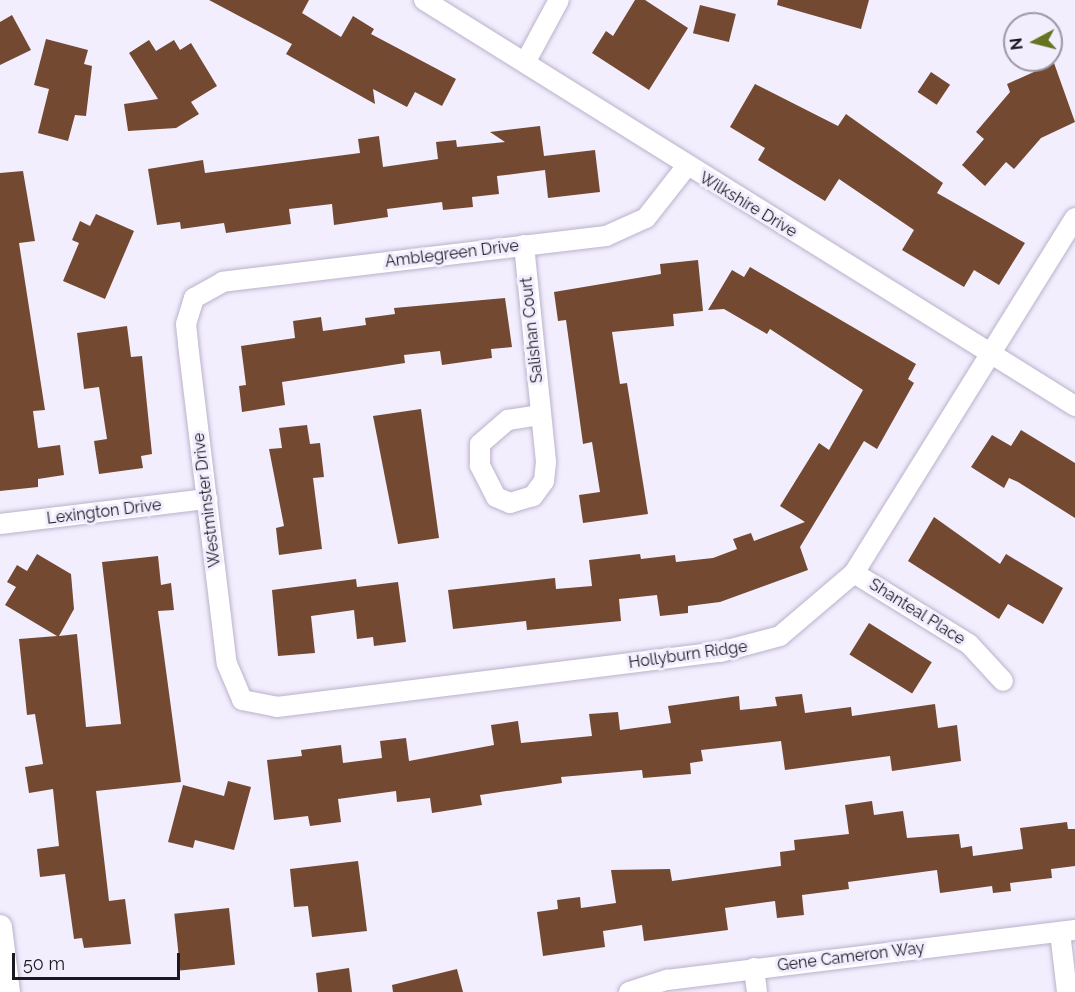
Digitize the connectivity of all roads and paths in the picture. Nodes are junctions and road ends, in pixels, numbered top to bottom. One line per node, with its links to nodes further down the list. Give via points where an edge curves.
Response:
1 (424, 0): 3 (street, Wilkshire Drive)
2 (559, 0): 3 (street)
3 (526, 61): 4 (street, Wilkshire Drive)
4 (686, 167): 6 (street, Amblegreen Drive, via 666,198 626,230); 8 (street, Wilkshire Drive)
5 (1075, 218): 8 (street, Hollyburn Ridge)
6 (524, 245): 7 (street, Amblegreen Drive, via 223,282); 10 (street, Salishan Court)
7 (194, 298): 11 (street, Westminster Drive, via 186,324)
8 (989, 353): 9 (street, Wilkshire Drive); 13 (street, Hollyburn Ridge)
9 (1075, 406)
10 (541, 415): 10 (street, Salishan Court, via 508,420 480,444 480,465 496,497 510,503 533,496 544,482)
11 (207, 499): 12 (street, Lexington Drive); 15 (street, Westminster Drive, via 227,664)
12 (0, 524)
13 (854, 573): 14 (street, Shanteal Place, via 969,644); 15 (street, Hollyburn Ridge, via 804,621 753,647 277,707)
14 (1003, 681)
15 (242, 700)
16 (0, 927): 19 (street)
17 (1068, 931): 18 (street, Gene Cameron Way); 22 (street)
18 (754, 968): 20 (street, Gene Cameron Way, via 667,980); 21 (street)
19 (8, 992)
20 (628, 992)
21 (757, 992)
22 (1067, 992)

